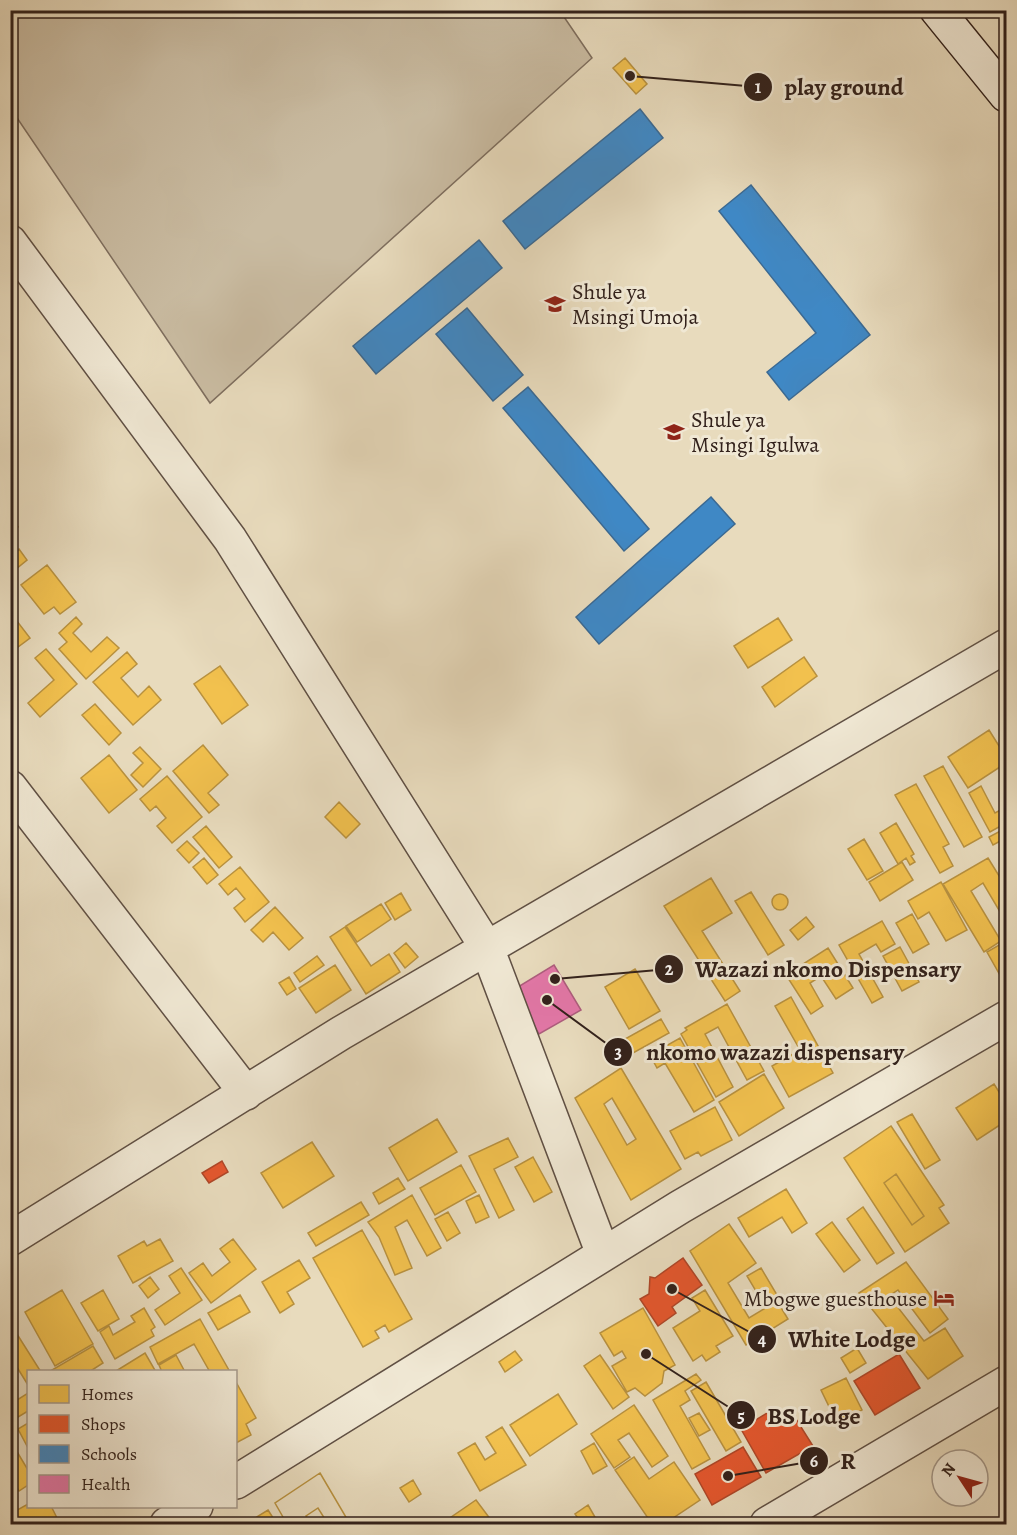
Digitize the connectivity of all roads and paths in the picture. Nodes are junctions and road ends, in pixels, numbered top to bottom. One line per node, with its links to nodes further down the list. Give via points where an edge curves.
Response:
1 (937, 10): 2 (street)
2 (1006, 95)
3 (10, 242): 6 (street, via 230,539)
4 (1006, 646): 6 (street)
5 (10, 787): 8 (street)
6 (487, 948): 8 (street); 10 (street)
7 (1006, 1018): 10 (street)
8 (246, 1093): 9 (street)
9 (10, 1239)
10 (603, 1254): 12 (street)
11 (1006, 1383): 13 (street)
12 (237, 1481)
13 (781, 1521)

